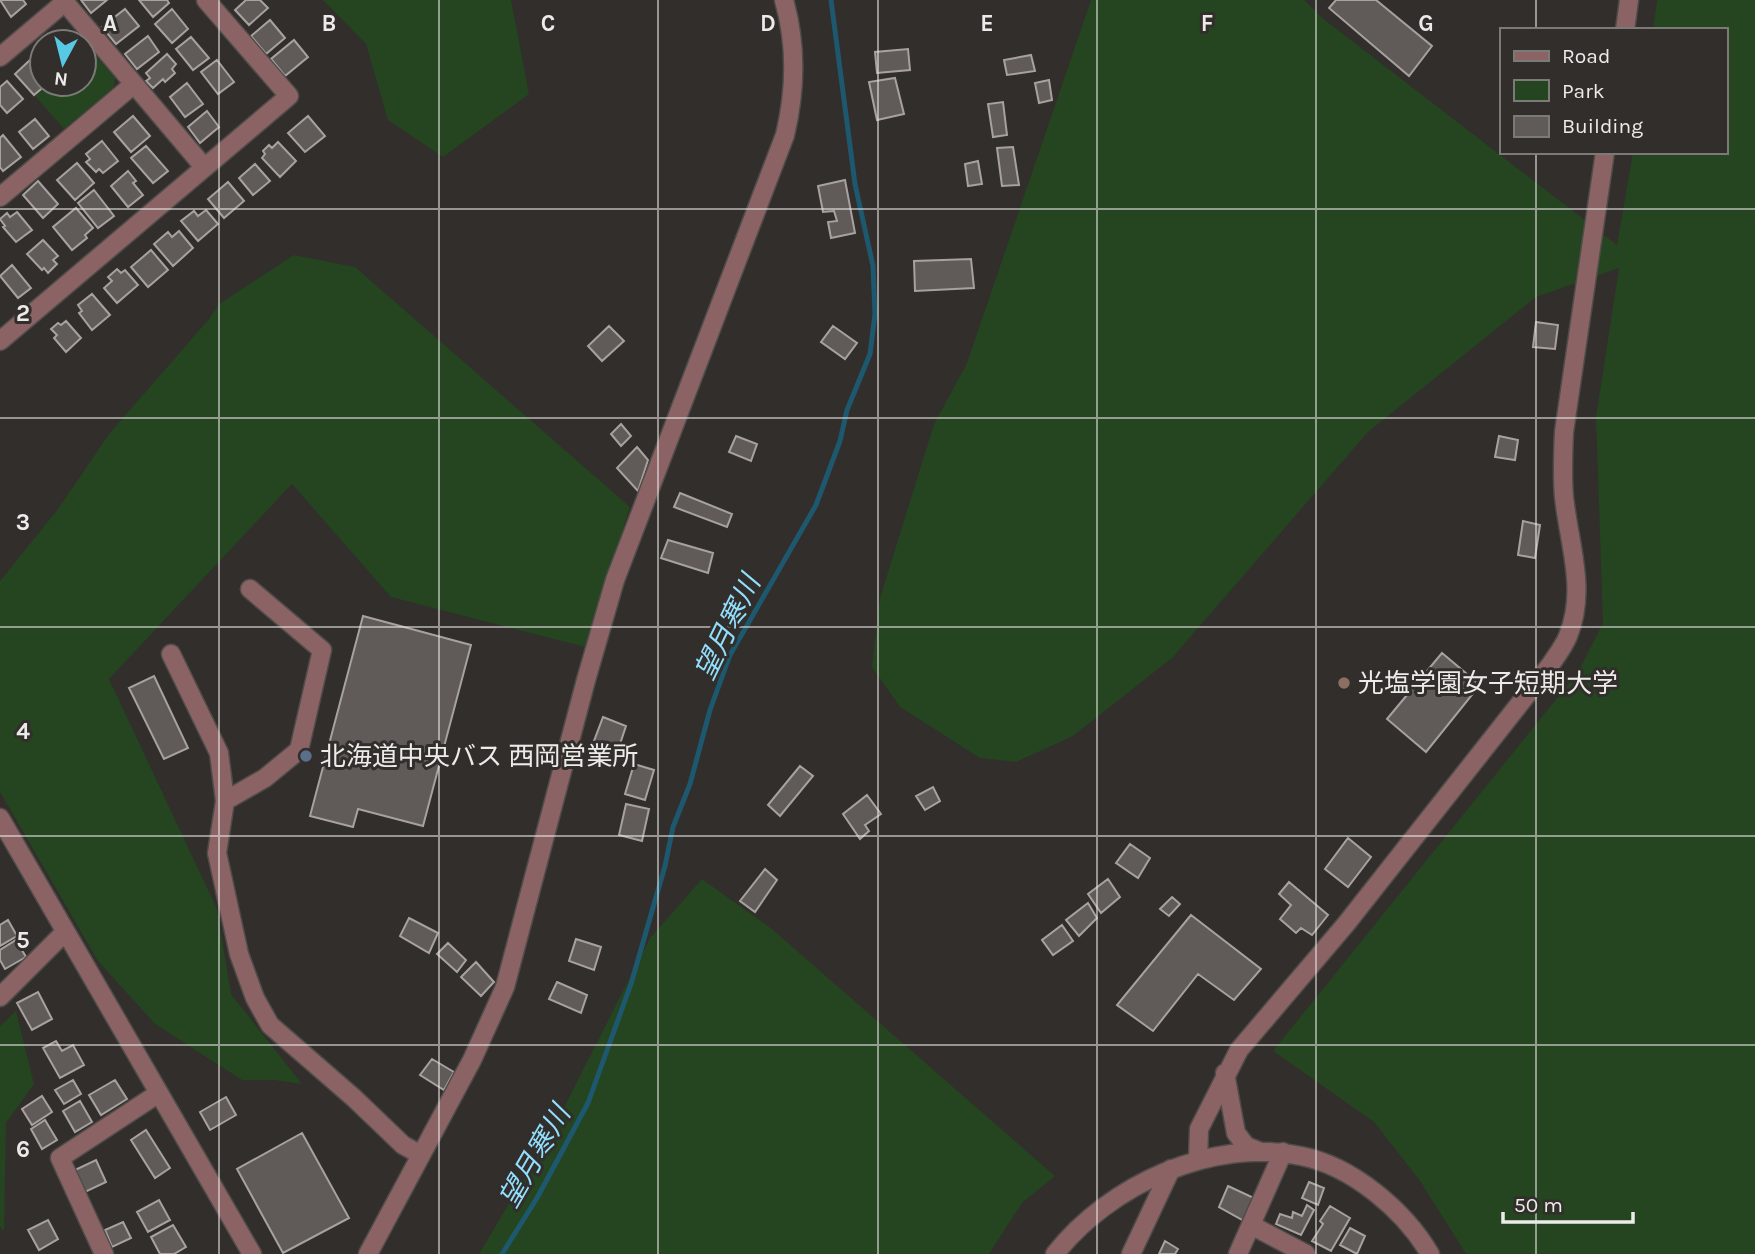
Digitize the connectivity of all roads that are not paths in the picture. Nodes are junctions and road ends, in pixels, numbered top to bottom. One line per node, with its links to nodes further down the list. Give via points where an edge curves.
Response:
1 (206, 0): 9 (street, via 289,96)
2 (783, 0): 22 (street, via 795,63 786,135 615,580 505,987)
3 (1629, 0): 5 (street)
4 (64, 1): 6 (street); 7 (street)
5 (1625, 28)
6 (0, 57)
7 (134, 84): 9 (street); 10 (street)
8 (1605, 154): 18 (street, via 1564,432 1564,498 1577,575 1568,638 1346,924 1239,1050)
9 (204, 167): 11 (street)
10 (0, 197)
11 (0, 341)
12 (250, 589): 14 (street, via 322,650 299,750 265,778)
13 (171, 654): 14 (street, via 219,752)
14 (225, 801): 22 (street, via 217,853 239,954 255,998 270,1025 403,1146)
15 (0, 818): 16 (street)
16 (65, 932): 17 (street); 19 (street)
17 (0, 997)
18 (1226, 1073): 20 (street, via 1236,1133 1246,1146); 23 (street, via 1199,1129)
19 (159, 1093): 26 (street, via 60,1158); 27 (street)
20 (1261, 1152): 21 (street); 23 (street)
21 (1283, 1153): 25 (street); 33 (street, via 1317,1161 1366,1186 1404,1219)
22 (421, 1155): 28 (street)
23 (1198, 1160): 24 (street)
24 (1171, 1169): 29 (street, via 1127,1190 1072,1232); 30 (street)
25 (1251, 1225): 31 (street); 32 (street)
26 (104, 1254)
27 (252, 1254)
28 (368, 1254)
29 (1055, 1254)
30 (1131, 1254)
31 (1238, 1254)
32 (1306, 1254)
33 (1430, 1254)

